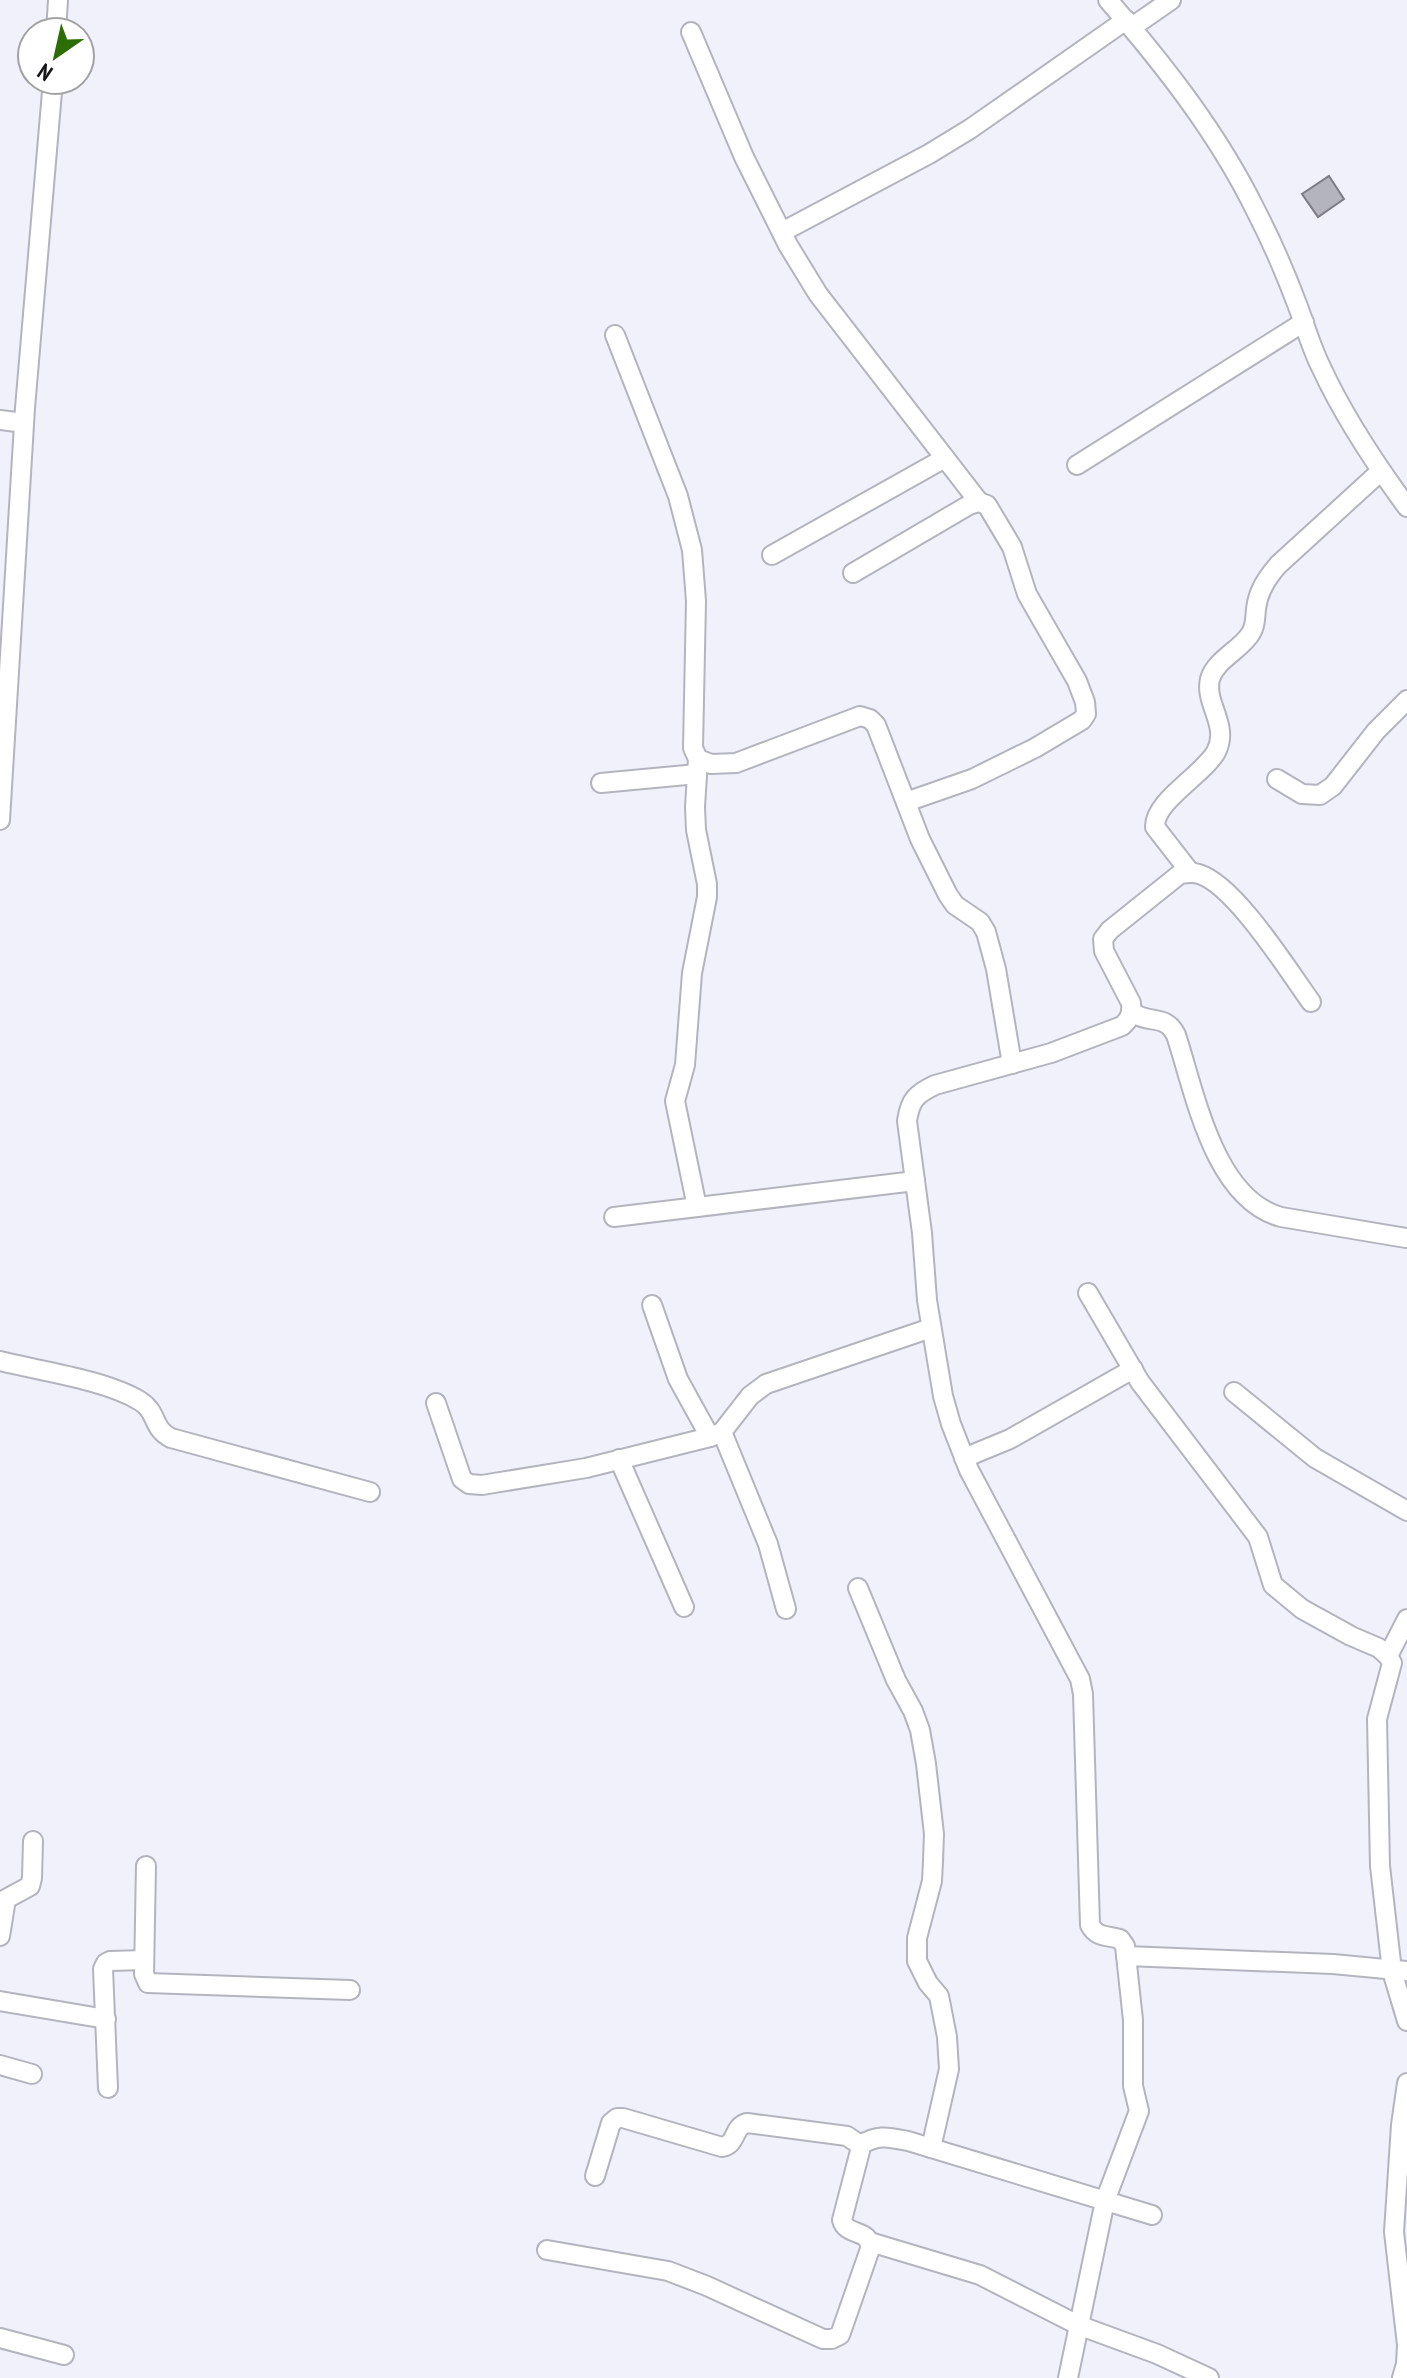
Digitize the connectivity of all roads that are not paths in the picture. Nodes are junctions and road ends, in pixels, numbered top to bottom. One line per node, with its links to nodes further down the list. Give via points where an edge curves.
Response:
1 (1108, 0): 3 (street)
2 (1171, 0): 3 (street)
3 (1129, 24): 6 (street, via 943,146); 7 (street, via 1182,88 1254,206)
4 (691, 32): 6 (street)
5 (52, 96): 10 (street)
6 (782, 232): 11 (street, via 818,294)
7 (1304, 322): 12 (street); 13 (street, via 1346,417)
8 (615, 335): 19 (street, via 678,496 692,550)
9 (0, 420): 10 (street)
10 (24, 423): 23 (street)
11 (945, 458): 14 (street); 16 (street)
12 (1077, 465)
13 (1381, 471): 15 (street); 24 (street, via 1267,578 1251,633 1210,678 1221,731 1215,754 1155,819 1155,827)
14 (979, 502): 17 (street); 22 (street, via 987,505 1012,547 1027,594 1077,681 1086,714 972,779)
15 (1407, 507)
16 (772, 555)
17 (853, 573)
18 (1407, 700): 20 (street, via 1320,795 1302,794)
19 (697, 767): 21 (street); 22 (street, via 736,763 860,716 876,725); 29 (street, via 695,819 707,897 692,973 685,1065 675,1101)
20 (1277, 779)
21 (601, 783)
22 (906, 802): 27 (street, via 948,895 986,932)
23 (0, 820)
24 (1190, 872): 25 (street, via 1225,890); 26 (street, via 1180,874 1103,939)
25 (1311, 1002)
26 (1132, 1012): 27 (street, via 1122,1026); 31 (street, via 1171,1025 1210,1140 1235,1185 1254,1206 1281,1217)
27 (1012, 1064): 28 (street, via 917,1093 907,1121)
28 (915, 1181): 29 (street); 34 (street)
29 (697, 1207): 30 (street)
30 (614, 1217)
31 (1406, 1238)
32 (1088, 1293): 36 (street)
33 (652, 1305): 39 (street, via 678,1379)
34 (931, 1328): 39 (street, via 766,1384); 40 (street, via 943,1396)
35 (0, 1361): 42 (street, via 120,1391 152,1411 162,1434 171,1438)
36 (1133, 1369): 40 (street, via 1010,1439); 48 (street, via 1258,1537 1273,1585 1302,1609)
37 (1234, 1392): 43 (street, via 1315,1458)
38 (436, 1403): 41 (street, via 458,1470 469,1484)
39 (716, 1435): 41 (street); 46 (street, via 768,1544)
40 (964, 1458): 52 (street, via 1080,1679 1090,1925 1100,1936 1120,1939)
41 (619, 1459): 45 (street)
42 (370, 1492)
43 (1407, 1511)
44 (858, 1588): 64 (street, via 913,1711 926,1764 933,1871 917,1938 917,1961 939,1996 949,2069)
45 (684, 1607)
46 (786, 1609)
47 (1407, 1619): 48 (street)
48 (1388, 1656): 54 (street, via 1391,1672 1377,1719 1380,1866)
49 (33, 1841): 51 (street, via 30,1886 6,1899)
50 (146, 1866): 53 (street)
51 (0, 1936)
52 (1126, 1956): 54 (street); 66 (street, via 1139,2111)
53 (144, 1960): 55 (street, via 145,1980 153,1984); 57 (street, via 106,1963)
54 (1399, 1971): 58 (street)
55 (350, 1990)
56 (0, 2001): 57 (street)
57 (106, 2019): 62 (street)
58 (1407, 2021)
59 (0, 2065): 60 (street)
60 (32, 2074)
61 (1407, 2083): 75 (street, via 1394,2232 1407,2345)
62 (108, 2088)
63 (860, 2145): 64 (street, via 886,2136); 65 (street, via 847,2136 747,2123 741,2124 729,2146 722,2147 617,2118); 68 (street, via 842,2220 843,2226)
64 (931, 2148): 66 (street)
65 (595, 2176)
66 (1105, 2201): 67 (street); 70 (street)
67 (1152, 2215)
68 (870, 2242): 69 (street, via 847,2320 832,2339 668,2271); 70 (street, via 980,2275)
69 (547, 2250)
70 (1078, 2325): 73 (street); 74 (street)
71 (0, 2338): 72 (street)
72 (64, 2355)
73 (1068, 2378)
74 (1209, 2378)
75 (1402, 2378)

